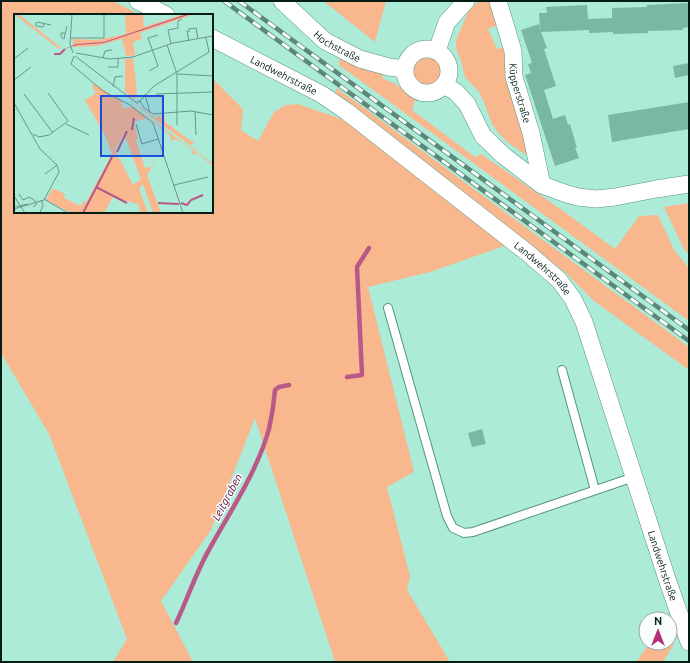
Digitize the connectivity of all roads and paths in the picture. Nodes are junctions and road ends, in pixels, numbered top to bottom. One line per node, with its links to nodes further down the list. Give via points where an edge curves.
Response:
1 (138, 1): 5 (street)
2 (282, 1): 8 (street, Hochstraße, via 325,41 360,59)
3 (466, 1): 7 (street, via 447,22)
4 (498, 1): 11 (street, Küpperstraße, via 513,51 514,77 531,133)
5 (164, 14)
6 (213, 39): 14 (street, Landwehrstraße, via 321,94 340,107 559,280 584,322)
7 (437, 51): 8 (street, via 420,50 412,54); 9 (street, via 448,64 449,73)
8 (404, 69): 9 (street, via 407,82 416,91 425,94 434,92)
9 (444, 85): 11 (street, via 468,104 483,136)
10 (689, 184): 11 (street, via 596,199 573,196)
11 (542, 185)
12 (388, 308): 15 (lane, via 447,516 453,528 464,533 473,532)
13 (562, 370): 15 (lane)
14 (634, 477): 15 (lane); 16 (street, Landwehrstraße)
15 (595, 490)
16 (689, 642)

